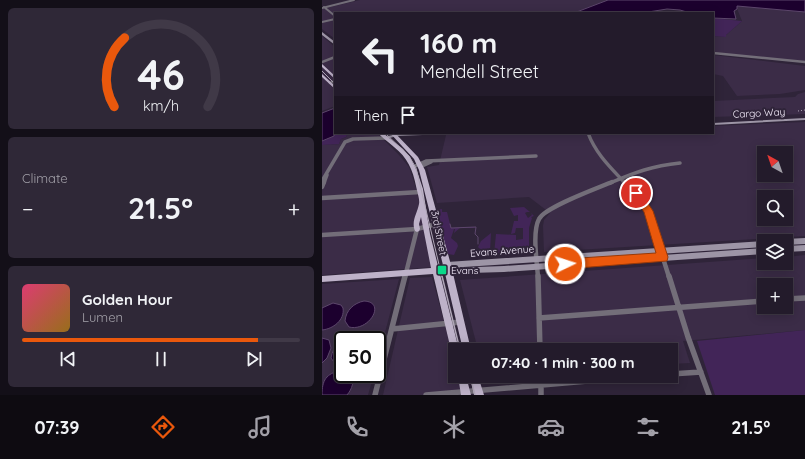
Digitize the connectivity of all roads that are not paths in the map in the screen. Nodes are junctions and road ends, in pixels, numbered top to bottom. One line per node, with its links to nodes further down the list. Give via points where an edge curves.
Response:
1 (354, 0): 2 (street)
2 (323, 7): 3 (street)
3 (334, 15)
4 (334, 19): 5 (street)
5 (322, 22)
6 (322, 33): 7 (main road)
7 (334, 43)
8 (714, 53): 11 (street)
9 (334, 57): 10 (street)
10 (322, 61)
11 (805, 62)
12 (322, 65): 14 (main road)
13 (322, 75): 16 (main road)
14 (334, 79)
15 (334, 81): 16 (street)
16 (330, 83): 17 (main road)
17 (334, 87)
18 (805, 118): 19 (main road, Cargo Way); 20 (main road, Cargo Way)
19 (714, 121)
20 (714, 124)
21 (393, 134): 23 (main road); 26 (main road, 3rd Street, via 414,155)
22 (588, 134): 29 (street, via 599,154)
23 (383, 135): 27 (main road, 3rd Street, via 406,155); 28 (street, via 344,143)
24 (536, 156): 26 (street, via 431,162)
25 (680, 163): 29 (street, via 648,168)
26 (420, 165): 27 (street); 35 (main road, 3rd Street)
27 (413, 167): 32 (main road, 3rd Street)
28 (327, 175): 30 (street); 31 (street)
29 (621, 177): 46 (street, via 646,206); 48 (street, via 551,208 541,215 536,226)
30 (322, 180)
31 (322, 187)
32 (420, 192): 33 (street); 34 (main road, 3rd Street)
33 (322, 198)
34 (422, 203): 36 (main road, 3rd Street); 37 (main road)
35 (436, 224): 36 (street); 49 (main road, 3rd Street)
36 (426, 227): 37 (street); 50 (main road, 3rd Street)
37 (417, 229): 38 (street); 51 (street)
38 (322, 235)
39 (805, 241): 40 (main road)
40 (793, 242)
41 (757, 246): 42 (main road, Evans Avenue)
42 (720, 247): 46 (main road, Evans Avenue); 47 (main road)
43 (757, 247): 47 (main road, Evans Avenue)
44 (805, 248): 45 (main road)
45 (793, 249)
46 (662, 254): 47 (main road, Evans Avenue); 48 (main road, Evans Avenue); 56 (street)
47 (723, 254)
48 (537, 262): 49 (main road, Evans Avenue); 57 (street)
49 (448, 268): 50 (main road, Evans Avenue); 58 (main road, 3rd Street)
50 (436, 272): 51 (main road, Evans Avenue); 59 (main road, 3rd Street)
51 (406, 273): 52 (main road, Evans Avenue); 60 (street)
52 (322, 279)
53 (805, 298): 54 (street)
54 (793, 299)
55 (757, 301): 56 (street)
56 (679, 307): 57 (street); 64 (street)
57 (539, 318): 63 (street)
58 (461, 322): 59 (street); 62 (main road, 3rd Street)
59 (448, 324): 60 (street); 61 (main road, 3rd Street)
60 (392, 329): 72 (street)
61 (454, 343)
62 (466, 343)
63 (540, 343)
64 (701, 372): 65 (street); 75 (street)
65 (678, 374)
66 (463, 383): 70 (main road)
67 (476, 383): 71 (main road)
68 (564, 383): 69 (street)
69 (541, 385): 71 (street); 74 (street)
70 (465, 393): 71 (street); 73 (street)
71 (478, 393)
72 (375, 395)
73 (426, 395)
74 (541, 395)
75 (709, 395)

